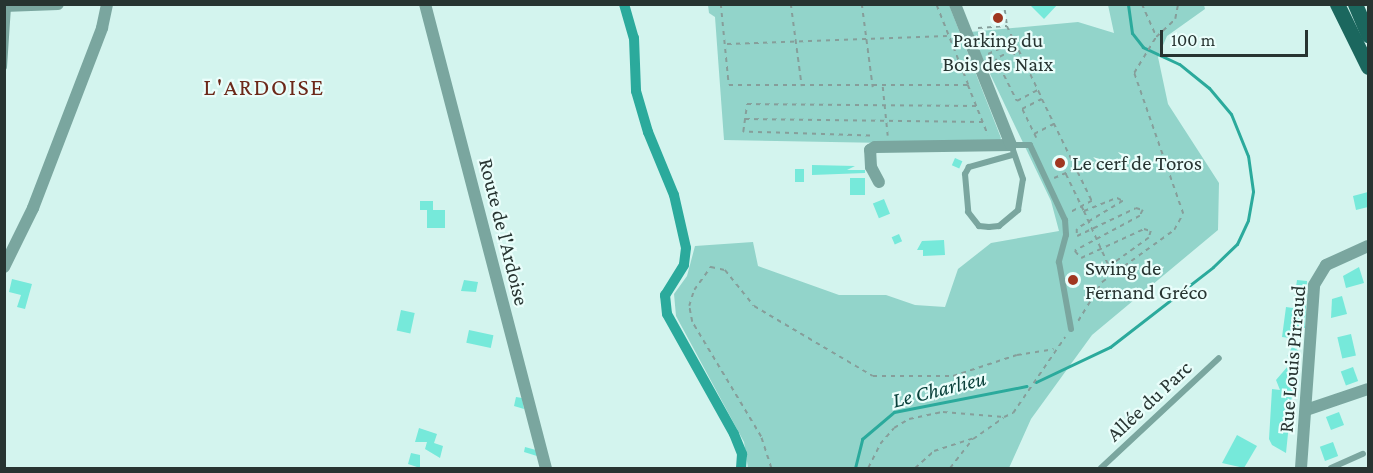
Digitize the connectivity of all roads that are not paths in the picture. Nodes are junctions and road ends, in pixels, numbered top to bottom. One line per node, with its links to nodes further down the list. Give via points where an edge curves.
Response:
1 (58, 4): 7 (street)
2 (107, 4): 14 (street, via 102,28 33,208)
3 (425, 4): 20 (street, Route de l'Ardoise)
4 (955, 4): 11 (street)
5 (1338, 4): 10 (main road)
6 (1355, 4): 8 (main road)
7 (6, 6): 9 (lane)
8 (1368, 35)
9 (4, 67)
10 (1368, 67)
11 (1012, 150): 11 (lane, via 1003,160 978,163 965,174 966,203 979,226 999,226 1017,210 1023,179); 12 (street, via 875,147 870,150 871,167); 15 (lane, via 1030,145 1065,220 1066,235 1059,262)
12 (879, 182)
13 (1368, 246): 18 (street, Rue Louis Pirraud, via 1326,265 1314,285)
14 (4, 267)
15 (1071, 329)
16 (1219, 358): 21 (lane, Allée du Parc)
17 (1368, 389): 18 (street)
18 (1305, 410): 22 (street, Rue Louis Pirraud)
19 (1364, 454): 23 (lane)
20 (546, 468)
21 (1101, 468)
22 (1301, 468)
23 (1330, 468)

